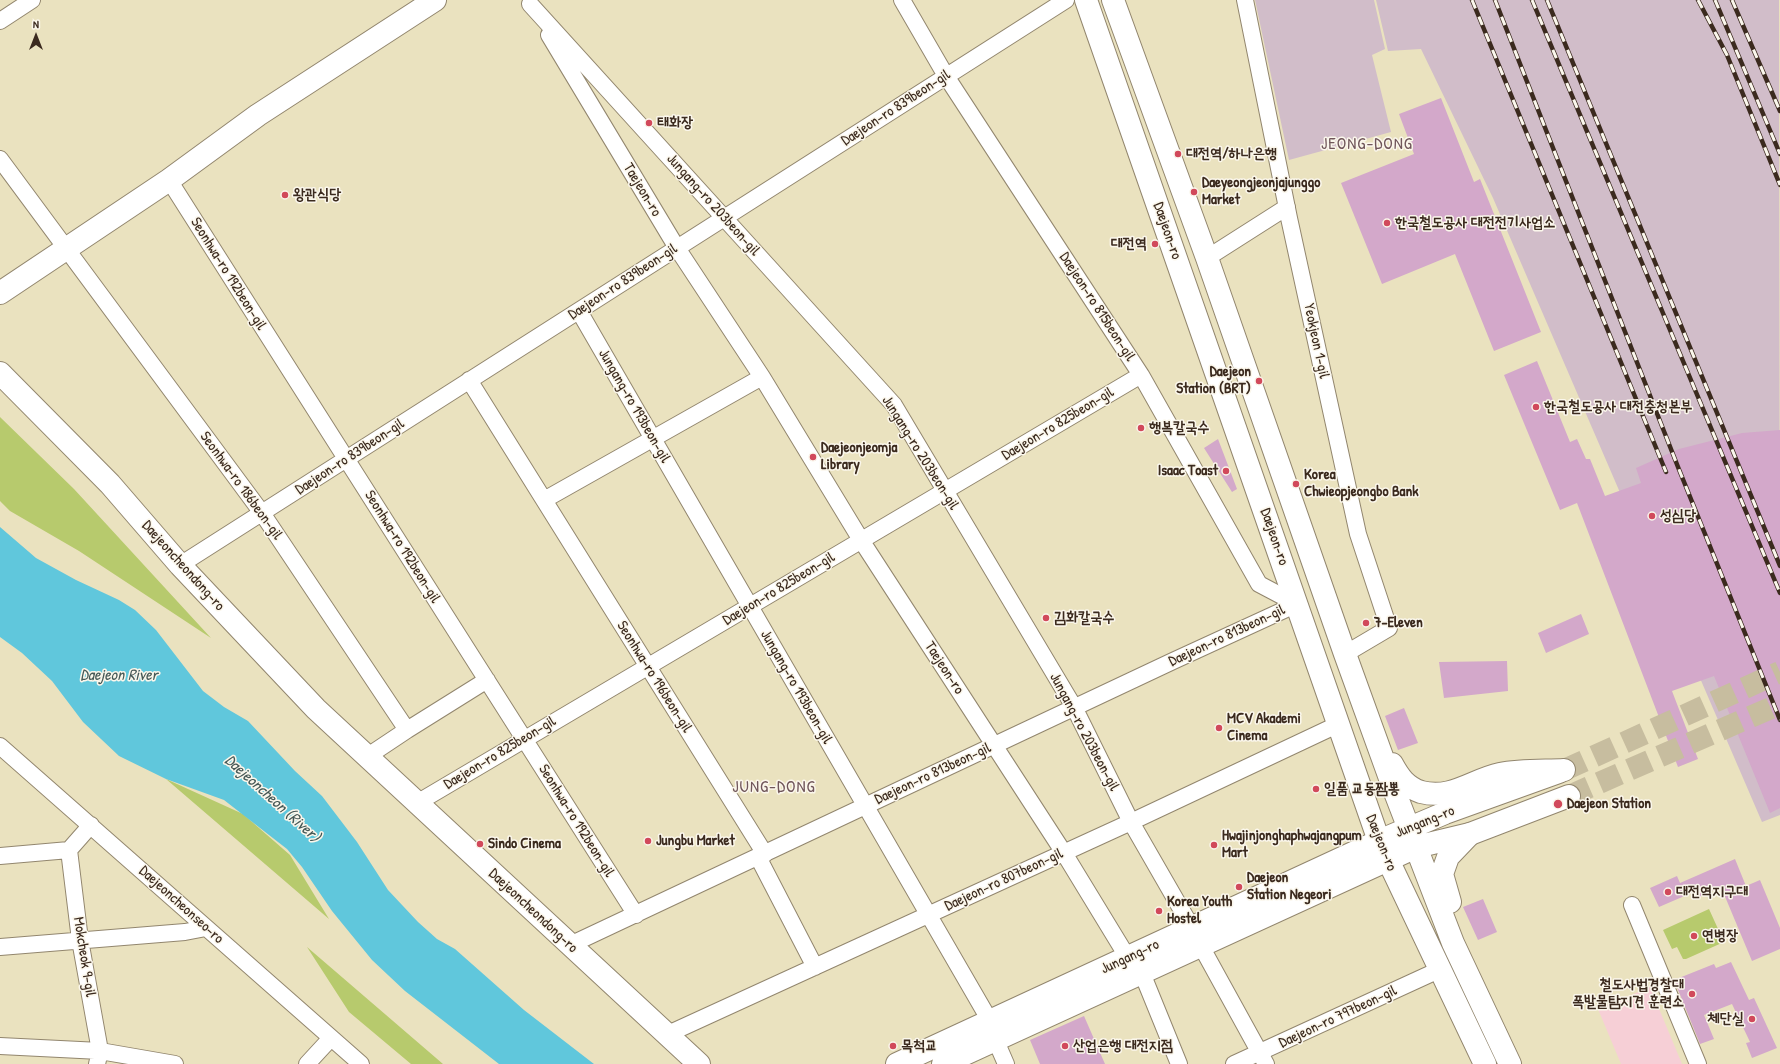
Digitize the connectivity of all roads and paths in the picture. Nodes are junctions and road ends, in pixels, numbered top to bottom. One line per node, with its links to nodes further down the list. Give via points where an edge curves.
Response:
1 (32, 0): 9 (street)
2 (435, 0): 12 (main road, via 258,115)
3 (902, 0): 10 (street, Daejeon-ro 815beon-gil)
4 (1066, 0): 10 (street, Daejeon-ro 839beon-gil)
5 (1086, 0): 33 (main road, Daejeon-ro)
6 (1113, 0): 17 (main road, Daejeon-ro)
7 (1245, 0): 13 (street, Yeokjeon 1-gil)
8 (528, 2): 14 (street, Jungang-ro 203beon-gil); 16 (street, Taejeon-ro)
9 (0, 21)
10 (946, 76): 14 (street, Daejeon-ro 839beon-gil); 21 (street, Daejeon-ro 815beon-gil)
11 (0, 159): 15 (street, Seonhwa-ro 186beon-gil)
12 (169, 180): 15 (main road); 27 (street, Seonhwa-ro 192beon-gil)
13 (1287, 206): 17 (street); 35 (street, Yeokjeon 1-gil, via 1358,534 1389,628)
14 (725, 217): 16 (street, Daejeon-ro 839beon-gil); 28 (street, Jungang-ro 203beon-gil, via 894,405)
15 (65, 248): 18 (main road); 30 (street, Seonhwa-ro 186beon-gil)
16 (677, 248): 19 (street, Daejeon-ro 839beon-gil); 22 (street, Taejeon-ro)
17 (1207, 258): 35 (main road, Daejeon-ro)
18 (0, 293)
19 (579, 310): 23 (street, Daejeon-ro 839beon-gil); 26 (street, Jungang-ro 193beon-gil)
20 (0, 373): 25 (main road, Daejeoncheondong-ro)
21 (1142, 375): 28 (street, Daejeon-ro 825beon-gil); 33 (street, Daejeon-ro 815beon-gil, via 1259,584)
22 (762, 377): 26 (street); 31 (street, Taejeon-ro)
23 (469, 380): 27 (street, Daejeon-ro 839beon-gil); 29 (street, Seonhwa-ro 196beon-gil)
24 (0, 387): 25 (main road)
25 (39, 411): 32 (main road, Daejeoncheondong-ro, via 110,484)
26 (653, 439): 29 (street); 34 (street, Jungang-ro 193beon-gil)
27 (346, 459): 30 (street, Daejeon-ro 839beon-gil); 37 (street, Seonhwa-ro 192beon-gil)
28 (944, 491): 31 (street, Daejeon-ro 825beon-gil); 38 (street, Jungang-ro 203beon-gil)
29 (544, 500): 36 (street, Seonhwa-ro 196beon-gil)
30 (262, 513): 32 (street, Daejeon-ro 839beon-gil); 41 (street, Seonhwa-ro 186beon-gil)
31 (861, 540): 34 (street, Daejeon-ro 825beon-gil); 43 (street, Taejeon-ro)
32 (180, 565): 45 (main road, Daejeoncheondong-ro, via 316,709)
33 (1297, 604): 38 (street, Daejeon-ro 813beon-gil); 40 (main road, Daejeon-ro)
34 (750, 606): 36 (street, Daejeon-ro 825beon-gil); 50 (street, Jungang-ro 193beon-gil)
35 (1345, 654): 39 (main road, Daejeon-ro)
36 (647, 667): 42 (street, Daejeon-ro 825beon-gil); 58 (street, Seonhwa-ro 196beon-gil)
37 (487, 680): 41 (street); 42 (street, Seonhwa-ro 192beon-gil)
38 (1074, 707): 43 (street, Daejeon-ro 813beon-gil); 51 (street, Jungang-ro 203beon-gil)
39 (1368, 716): 54 (main road, Daejeon-ro); 54 (main road, Jungang-ro, via 1398,777 1413,789 1434,795 1457,791 1499,774 1564,770 1445,813)
40 (1339, 724): 51 (street, Daejeon-ro 807beon-gil); 56 (main road, Daejeon-ro)
41 (407, 730): 45 (street)
42 (524, 739): 49 (street, Daejeon-ro 825beon-gil); 61 (street, Seonhwa-ro 192beon-gil)
43 (994, 745): 50 (street, Daejeon-ro 813beon-gil); 57 (street, Taejeon-ro)
44 (0, 746): 46 (street, Daejeoncheonseo-ro)
45 (368, 756): 49 (main road, Daejeoncheondong-ro)
46 (16, 760): 47 (street); 52 (street, Daejeoncheonseo-ro)
47 (0, 762)
48 (1570, 796): 53 (main road, Jungang-ro)
49 (417, 802): 67 (main road, Daejeoncheondong-ro)
50 (865, 806): 58 (street, Daejeon-ro 813beon-gil); 62 (street, Jungang-ro 193beon-gil)
51 (1131, 822): 57 (street, Daejeon-ro 807beon-gil); 64 (street, Jungang-ro 203beon-gil)
52 (91, 826): 55 (street); 63 (street, Daejeoncheonseo-ro)
53 (1470, 834): 54 (main road, Jungang-ro); 66 (main road, via 1448,857 1442,874 1453,913)
54 (1412, 838): 56 (main road, Jungang-ro); 66 (main road, Daejeon-ro)
55 (69, 850): 59 (street); 65 (street, Mokcheok 9-gil)
56 (1383, 850): 64 (main road, Jungang-ro); 71 (main road, Daejeon-ro)
57 (1064, 853): 62 (street, Daejeon-ro 807beon-gil); 69 (street, Taejeon-ro)
58 (761, 855): 61 (street, Daejeon-ro 813beon-gil); 70 (street, Seonhwa-ro 196beon-gil)
59 (0, 856)
60 (1632, 906): 89 (street)
61 (636, 915): 67 (street, Daejeon-ro 813beon-gil)
62 (928, 915): 70 (street, Daejeon-ro 807beon-gil); 72 (street, Jungang-ro 193beon-gil)
63 (206, 928): 65 (street); 74 (street, Daejeoncheonseo-ro)
64 (1197, 937): 69 (main road, Jungang-ro); 77 (street, Jungang-ro 203beon-gil)
65 (80, 940): 68 (street); 76 (street, Mokcheok 9-gil)
66 (1453, 943): 88 (main road, Daejeon-ro)
67 (570, 945): 73 (main road, Daejeoncheondong-ro)
68 (0, 947)
69 (1135, 966): 72 (main road, Jungang-ro); 85 (street, Taejeon-ro)
70 (815, 967): 73 (street, Daejeon-ro 807beon-gil)
71 (1441, 969): 77 (street, Daejeon-ro 797beon-gil); 87 (main road, Daejeon-ro)
72 (993, 1031): 82 (main road, Jungang-ro); 83 (main road, Jungang-ro); 84 (street, Jungang-ro 193beon-gil)
73 (668, 1034): 81 (main road, Daejeoncheondong-ro)
74 (331, 1038): 79 (street); 80 (street, Daejeoncheonseo-ro)
75 (0, 1046): 76 (street)
76 (98, 1057): 78 (street)
77 (1263, 1058): 86 (street, Daejeon-ro 797beon-gil)
78 (175, 1064)
79 (307, 1064)
80 (361, 1064)
81 (699, 1064)
82 (897, 1064)
83 (943, 1064)
84 (1006, 1064)
85 (1179, 1064)
86 (1234, 1064)
87 (1485, 1064)
88 (1510, 1064)
89 (1698, 1064)

